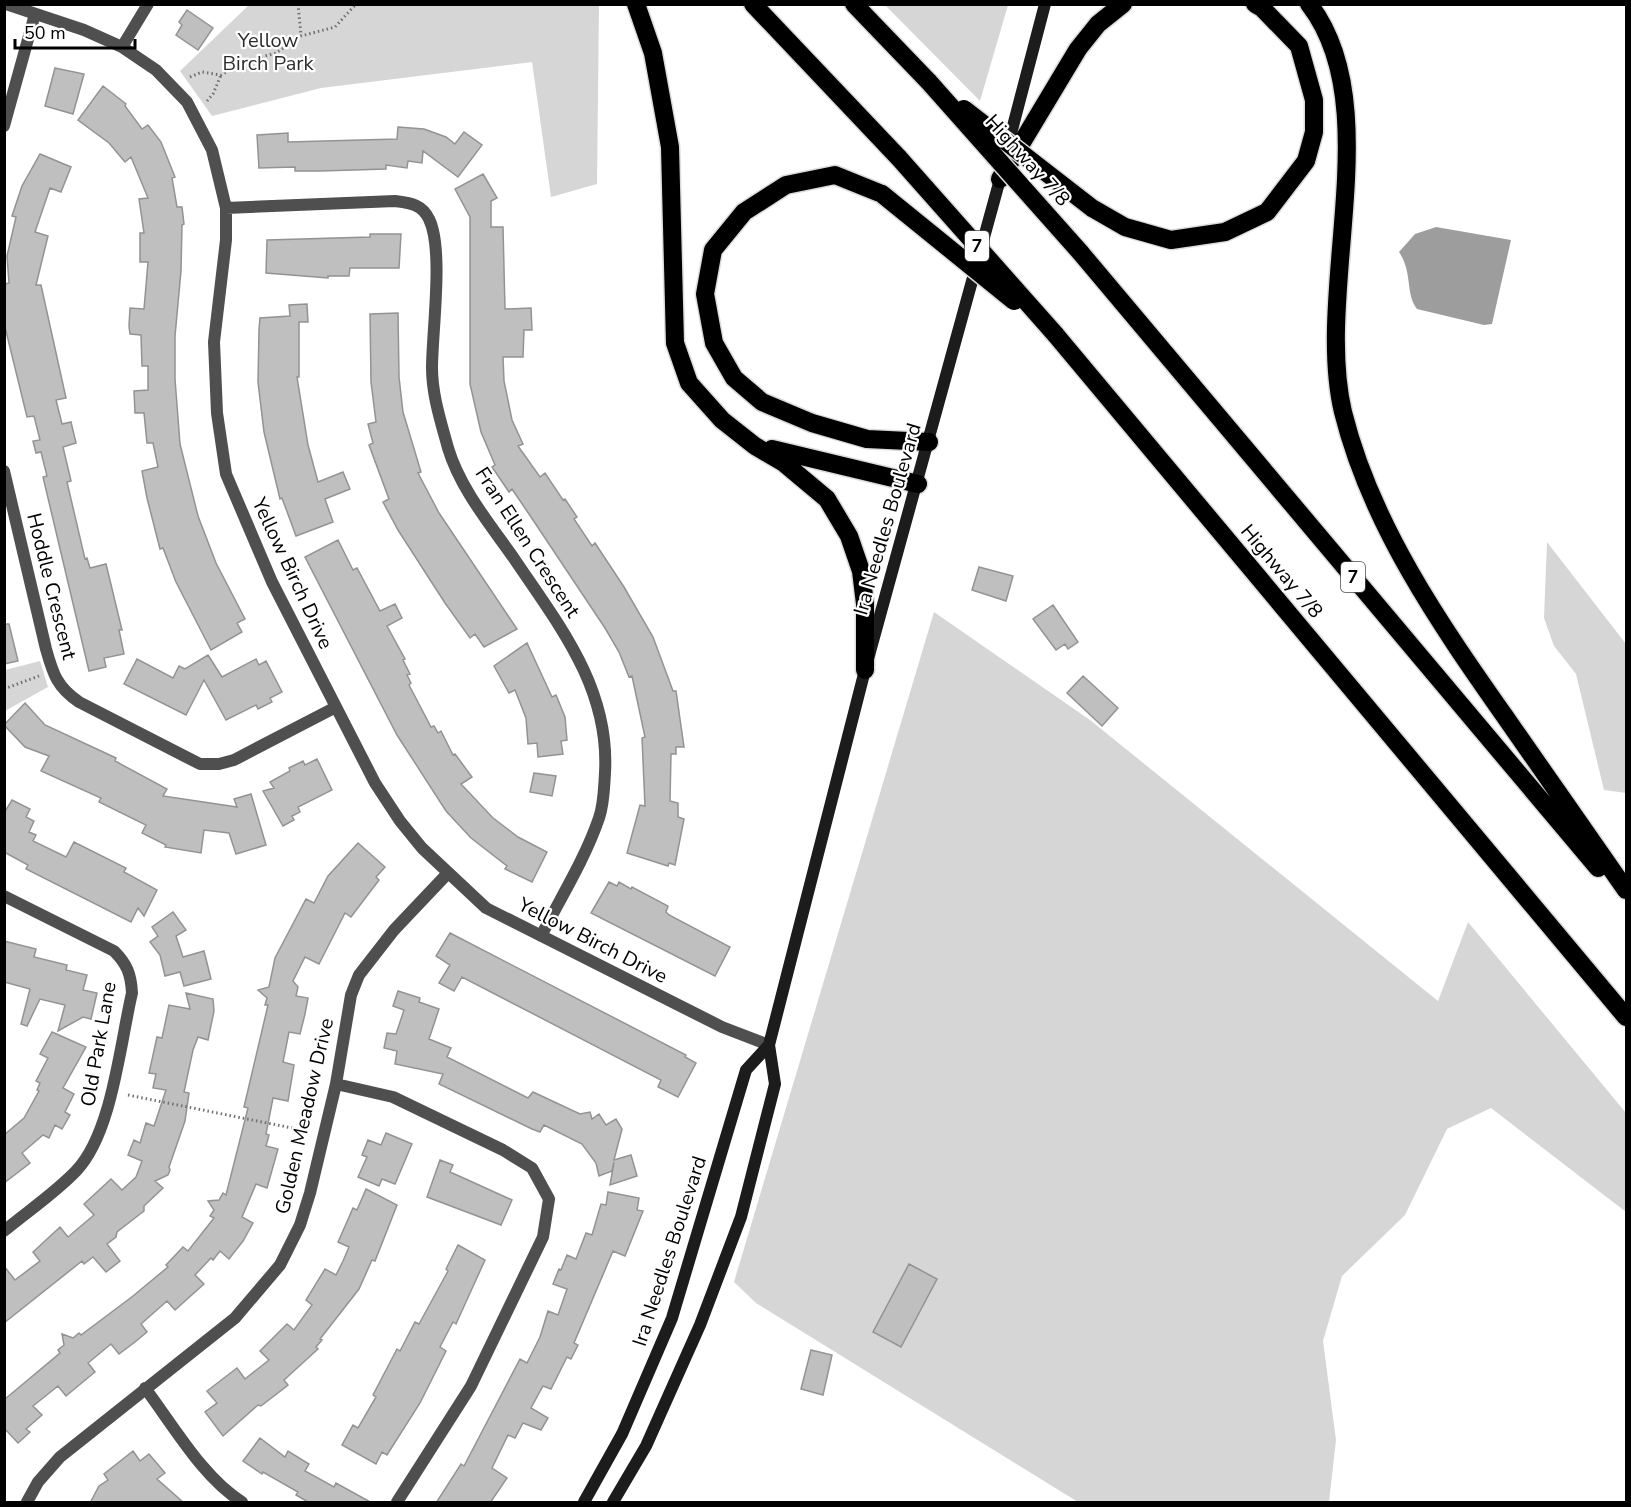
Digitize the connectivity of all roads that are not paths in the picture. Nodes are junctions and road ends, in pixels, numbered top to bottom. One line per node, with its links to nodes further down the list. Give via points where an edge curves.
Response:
1 (6, 4): 10 (street, Yellow Birch Drive)
2 (148, 4): 11 (street)
3 (636, 4): 18 (highway, via 653,53 670,147 675,344 689,383 722,420)
4 (753, 4): 16 (highway, Highway 7/8 / 7, bridge, via 899,158)
5 (854, 4): 12 (highway, 7)
6 (1045, 4): 14 (main road, Ira Needles Boulevard)
7 (1124, 4): 14 (highway, via 1098,24 1078,49)
8 (1255, 4): 12 (highway, bridge, via 1299,46 1314,100 1314,132 1306,161 1267,212 1225,232 1171,240 1125,227 1092,208)
9 (1309, 4): 24 (highway, via 1324,24 1341,70 1346,132 1336,342 1343,410 1360,465 1396,547 1449,636)
10 (35, 14): 11 (street, Yellow Birch Drive); 13 (street)
11 (122, 47): 15 (street, Yellow Birch Drive, via 156,70 187,102 212,150)
12 (929, 82): 26 (highway, Highway 7/8 / 7, bridge, via 1080,252)
13 (4, 126)
14 (1000, 179): 17 (main road, Ira Needles Boulevard)
15 (226, 208): 22 (street, Yellow Birch Drive, via 214,342 217,413 226,474 272,582); 27 (street, Fran Ellen Crescent, via 396,201 423,209 430,220 435,313 432,370 450,453 466,489 588,673 606,742 600,816)
16 (1055, 334): 17 (highway, bridge, via 882,195 835,175 786,185 744,212 713,250 705,294 714,343 734,378 762,402 812,423 867,439); 28 (highway, Highway 7/8 / 7)
17 (929, 442): 20 (main road, Ira Needles Boulevard)
18 (755, 446): 20 (highway); 21 (highway, via 784,463 826,499 849,536 861,571)
19 (4, 471): 22 (street, Hoddle Crescent, via 52,672 63,691 200,764 234,760)
20 (918, 484): 21 (main road, Ira Needles Boulevard)
21 (866, 670): 29 (main road, Ira Needles Boulevard)
22 (336, 707): 23 (street, Yellow Birch Drive, via 375,783 400,821)
23 (448, 873): 27 (street, Yellow Birch Drive, via 486,908); 30 (street, Golden Meadow Drive, via 394,930 359,975 351,995)
24 (1626, 890)
25 (4, 896): 31 (street, Old Park Lane, via 114,951 128,970 132,993 103,1126 92,1150 76,1171)
26 (1626, 902)
27 (541, 936): 29 (street, Yellow Birch Drive, via 722,1027)
28 (1626, 1017)
29 (770, 1045): 36 (main road, Ira Needles Boulevard, via 746,1070 672,1318 622,1434); 37 (main road, Ira Needles Boulevard, via 775,1084 741,1217 700,1325 646,1446)
30 (336, 1084): 32 (street, Golden Meadow Drive, via 300,1225 280,1265 235,1318); 35 (street, via 393,1097 502,1150 532,1168 549,1199 543,1237 471,1386)
31 (4, 1231)
32 (145, 1388): 33 (street, Golden Meadow Drive, via 60,1457 38,1482); 34 (street, via 210,1474)
33 (27, 1503)
34 (242, 1503)
35 (397, 1503)
36 (584, 1503)
37 (613, 1503)

